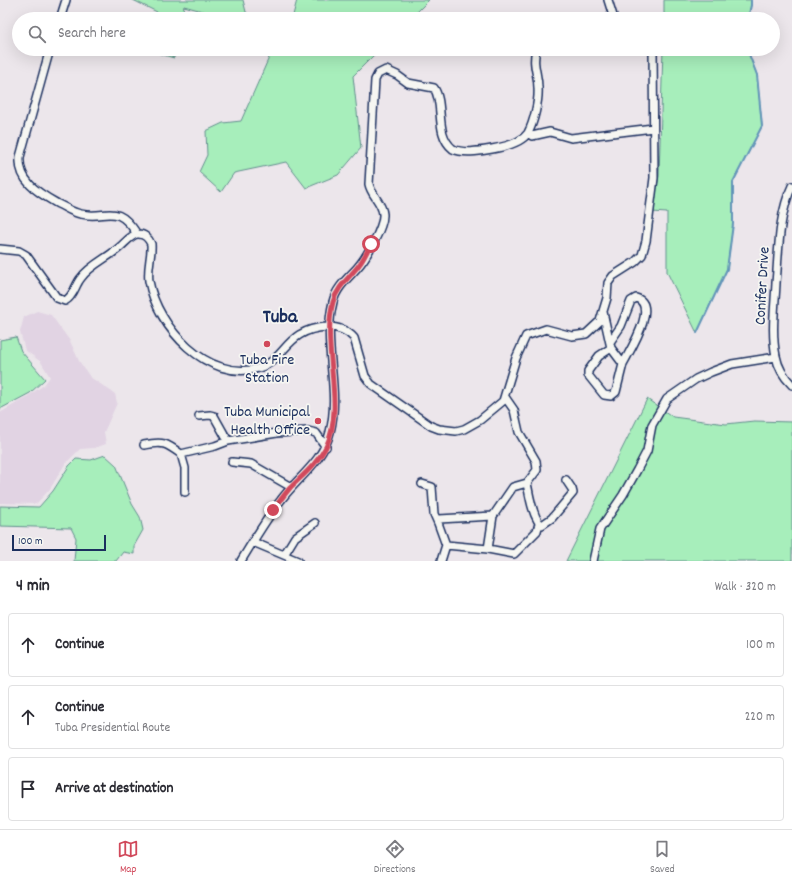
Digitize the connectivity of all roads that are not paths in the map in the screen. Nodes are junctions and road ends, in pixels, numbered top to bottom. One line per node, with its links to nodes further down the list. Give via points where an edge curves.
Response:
1 (66, 0): 3 (street)
2 (608, 0): 4 (street)
3 (62, 12)
4 (612, 12)
5 (48, 56): 11 (street, via 20,157 23,176 38,192 75,213 116,214 129,223)
6 (535, 56): 9 (street, via 538,99)
7 (653, 56): 8 (street)
8 (653, 128): 9 (street, via 571,138 550,132 532,136); 13 (street, via 654,178 644,250 635,262 613,276 608,283)
9 (528, 133): 14 (street, via 512,144 501,147 469,152 457,151 445,140 439,116 438,97 434,88 408,83 386,70 378,74 374,92 369,184 382,209 382,221 361,263 335,296)
10 (792, 186): 16 (street, Conifer Drive, via 784,208 780,232 774,323)
11 (137, 234): 12 (street, via 84,274 71,296 63,301 57,298 26,255 19,251); 14 (street, via 146,237 151,244 149,275 157,303 179,341 202,358 232,369 258,368 270,362 298,335 311,328)
12 (0, 249)
13 (603, 312): 15 (street); 19 (street, via 594,328 579,336 546,329 526,336 516,358)
14 (329, 327): 19 (street, via 344,330 354,338 365,376 371,384 431,426 448,431 464,429 492,412); 23 (street, via 333,412)
15 (611, 345): 17 (street); 17 (street, via 588,371 588,375 604,395 611,396 616,392); 17 (street, via 622,326 631,301 636,298 642,300 646,312 636,340)
16 (776, 357): 18 (street, Conifer Drive); 42 (street, via 732,364 711,372 666,399 652,425 647,451 623,495 600,529)
17 (623, 364)
18 (792, 385)
19 (505, 397): 27 (street, via 514,410 519,432 537,464 537,470)
20 (199, 416): 21 (street, via 214,416)
21 (228, 441): 23 (street, via 308,431 316,432); 24 (street)
22 (144, 445): 24 (street, via 164,443)
23 (326, 446): 29 (street, via 309,470)
24 (181, 454): 30 (street)
25 (232, 462): 29 (street, via 251,464)
26 (566, 480): 34 (street, via 573,493 552,518 545,524)
27 (527, 483): 31 (street, via 513,487); 34 (street)
28 (422, 484): 33 (street, via 432,487 434,514)
29 (291, 487): 35 (street)
30 (185, 492)
31 (493, 516): 33 (street, via 440,518); 37 (street)
32 (315, 523): 38 (street, via 294,537)
33 (438, 523): 36 (street)
34 (539, 523): 37 (street, via 537,531 514,554)
35 (253, 542): 38 (street); 39 (street)
36 (446, 546): 37 (street); 41 (street)
37 (488, 549)
38 (284, 555): 40 (street)
39 (241, 561)
40 (298, 561)
41 (441, 561)
42 (593, 561)

